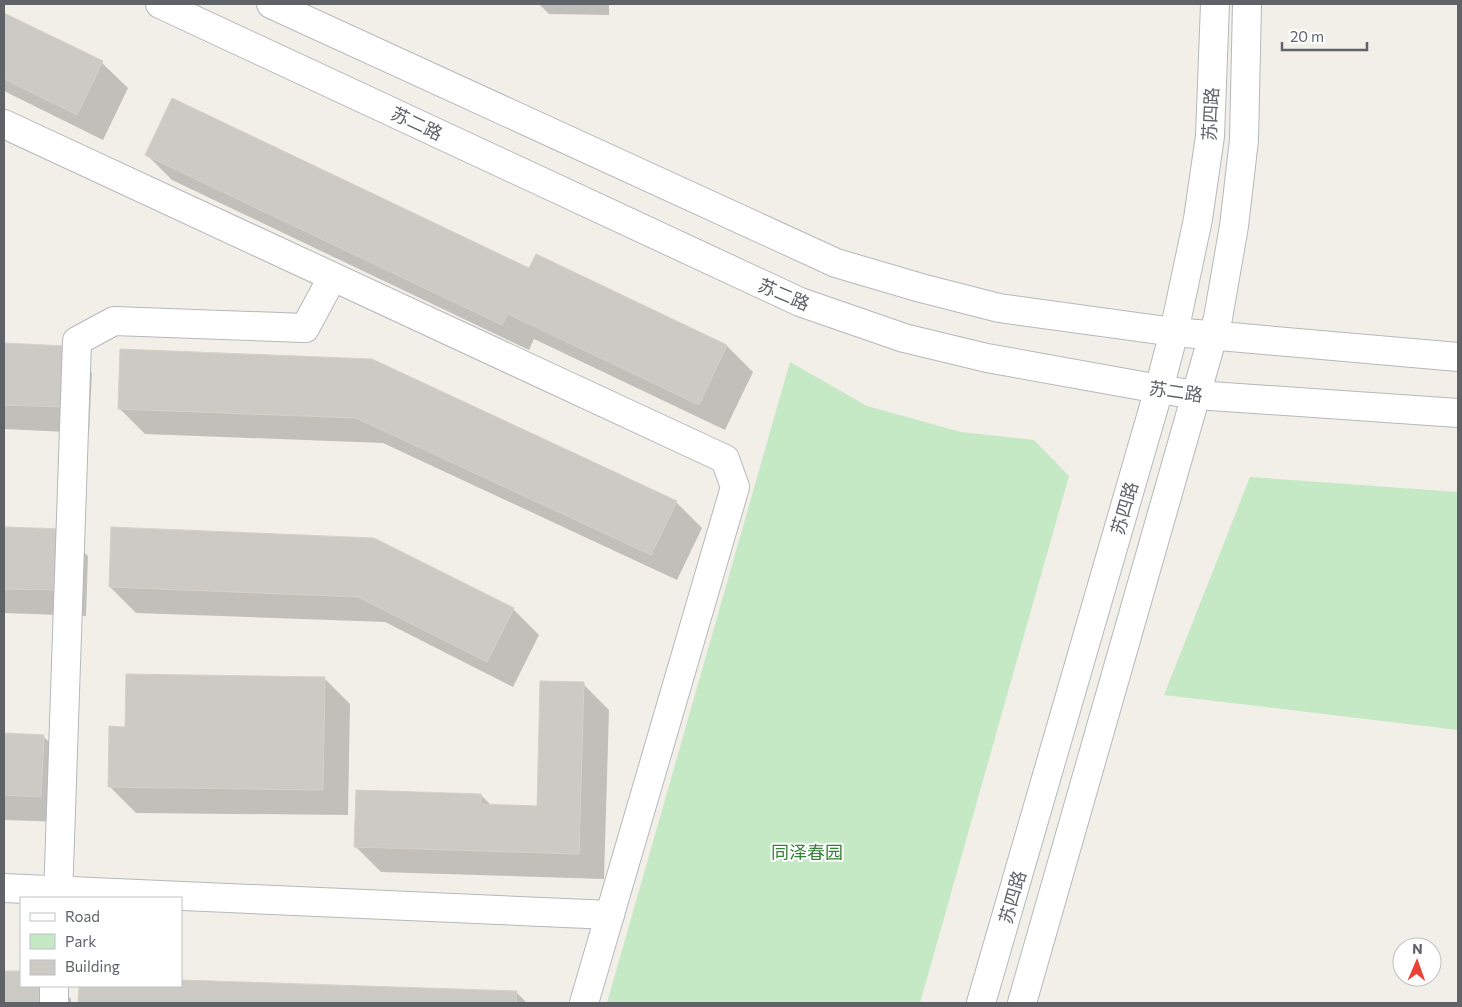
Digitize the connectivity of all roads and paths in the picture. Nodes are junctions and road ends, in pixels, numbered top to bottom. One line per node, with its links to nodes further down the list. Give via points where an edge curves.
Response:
1 (160, 4): 10 (street, 苏二路, via 800,302 904,338 941,347)
2 (271, 4): 7 (street, via 836,263 999,308)
3 (1215, 4): 7 (street, 苏四路, via 1210,136 1198,219)
4 (1247, 4): 8 (street, 苏四路, via 1244,140 1234,226)
5 (4, 124): 6 (street)
6 (332, 278): 14 (street, via 305,328 114,321 77,341); 17 (street, via 725,459 735,487)
7 (1174, 332): 8 (street); 10 (street, 苏四路)
8 (1213, 336): 9 (street); 11 (street, 苏四路)
9 (1458, 357)
10 (1158, 389): 11 (street, 苏二路); 21 (street, 苏四路)
11 (1196, 395): 12 (street, 苏二路); 22 (street, 苏四路)
12 (1458, 413)
13 (4, 888): 14 (street)
14 (58, 894): 15 (street)
15 (137, 897)
16 (182, 899): 17 (street)
17 (610, 915): 20 (street)
18 (54, 987): 19 (street)
19 (54, 1003)
20 (584, 1003)
21 (981, 1003)
22 (1022, 1003)

